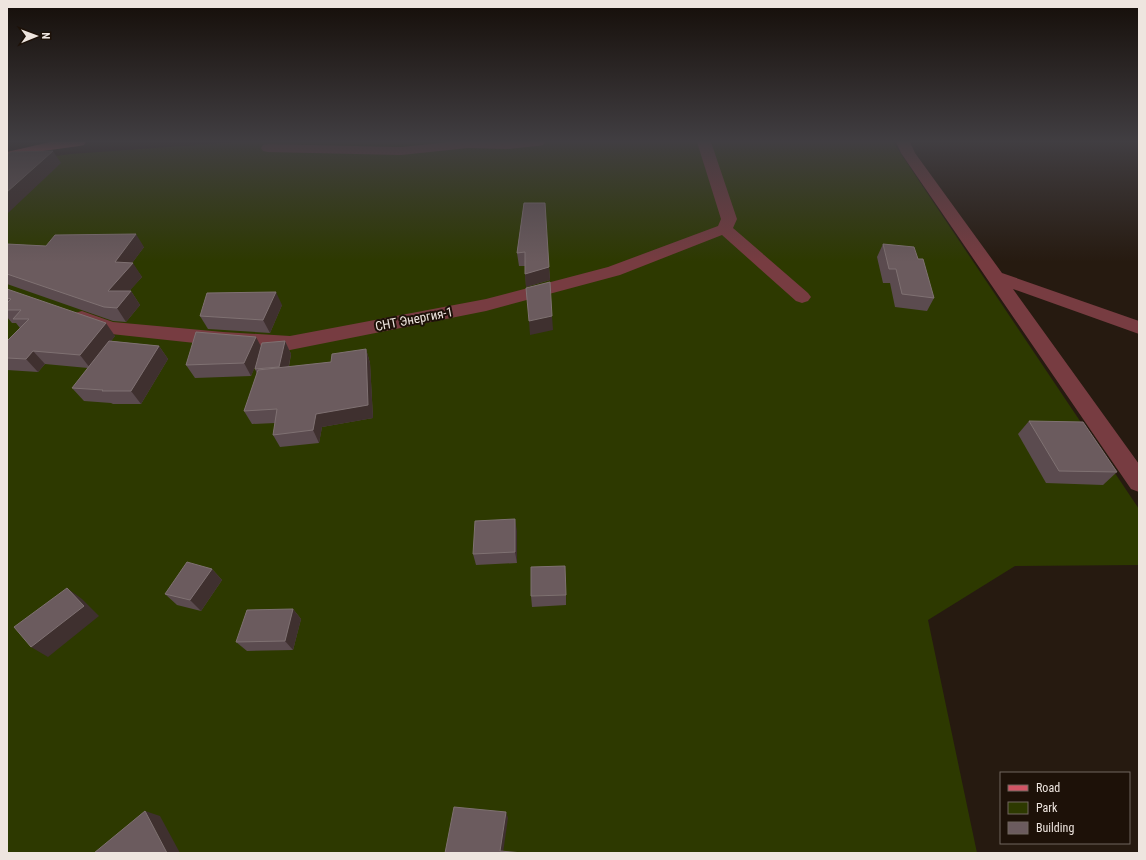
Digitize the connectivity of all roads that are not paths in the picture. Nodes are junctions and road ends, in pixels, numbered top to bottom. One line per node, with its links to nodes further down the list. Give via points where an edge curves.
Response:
1 (717, 182): 3 (street, via 729,219)
2 (929, 182): 4 (street)
3 (724, 229): 5 (street); 6 (street, СНТ Энергия-1, via 614,271 486,305 290,343 111,328)
4 (996, 277): 7 (street); 8 (street)
5 (802, 296)
6 (69, 312)
7 (1139, 328)
8 (1139, 482)

